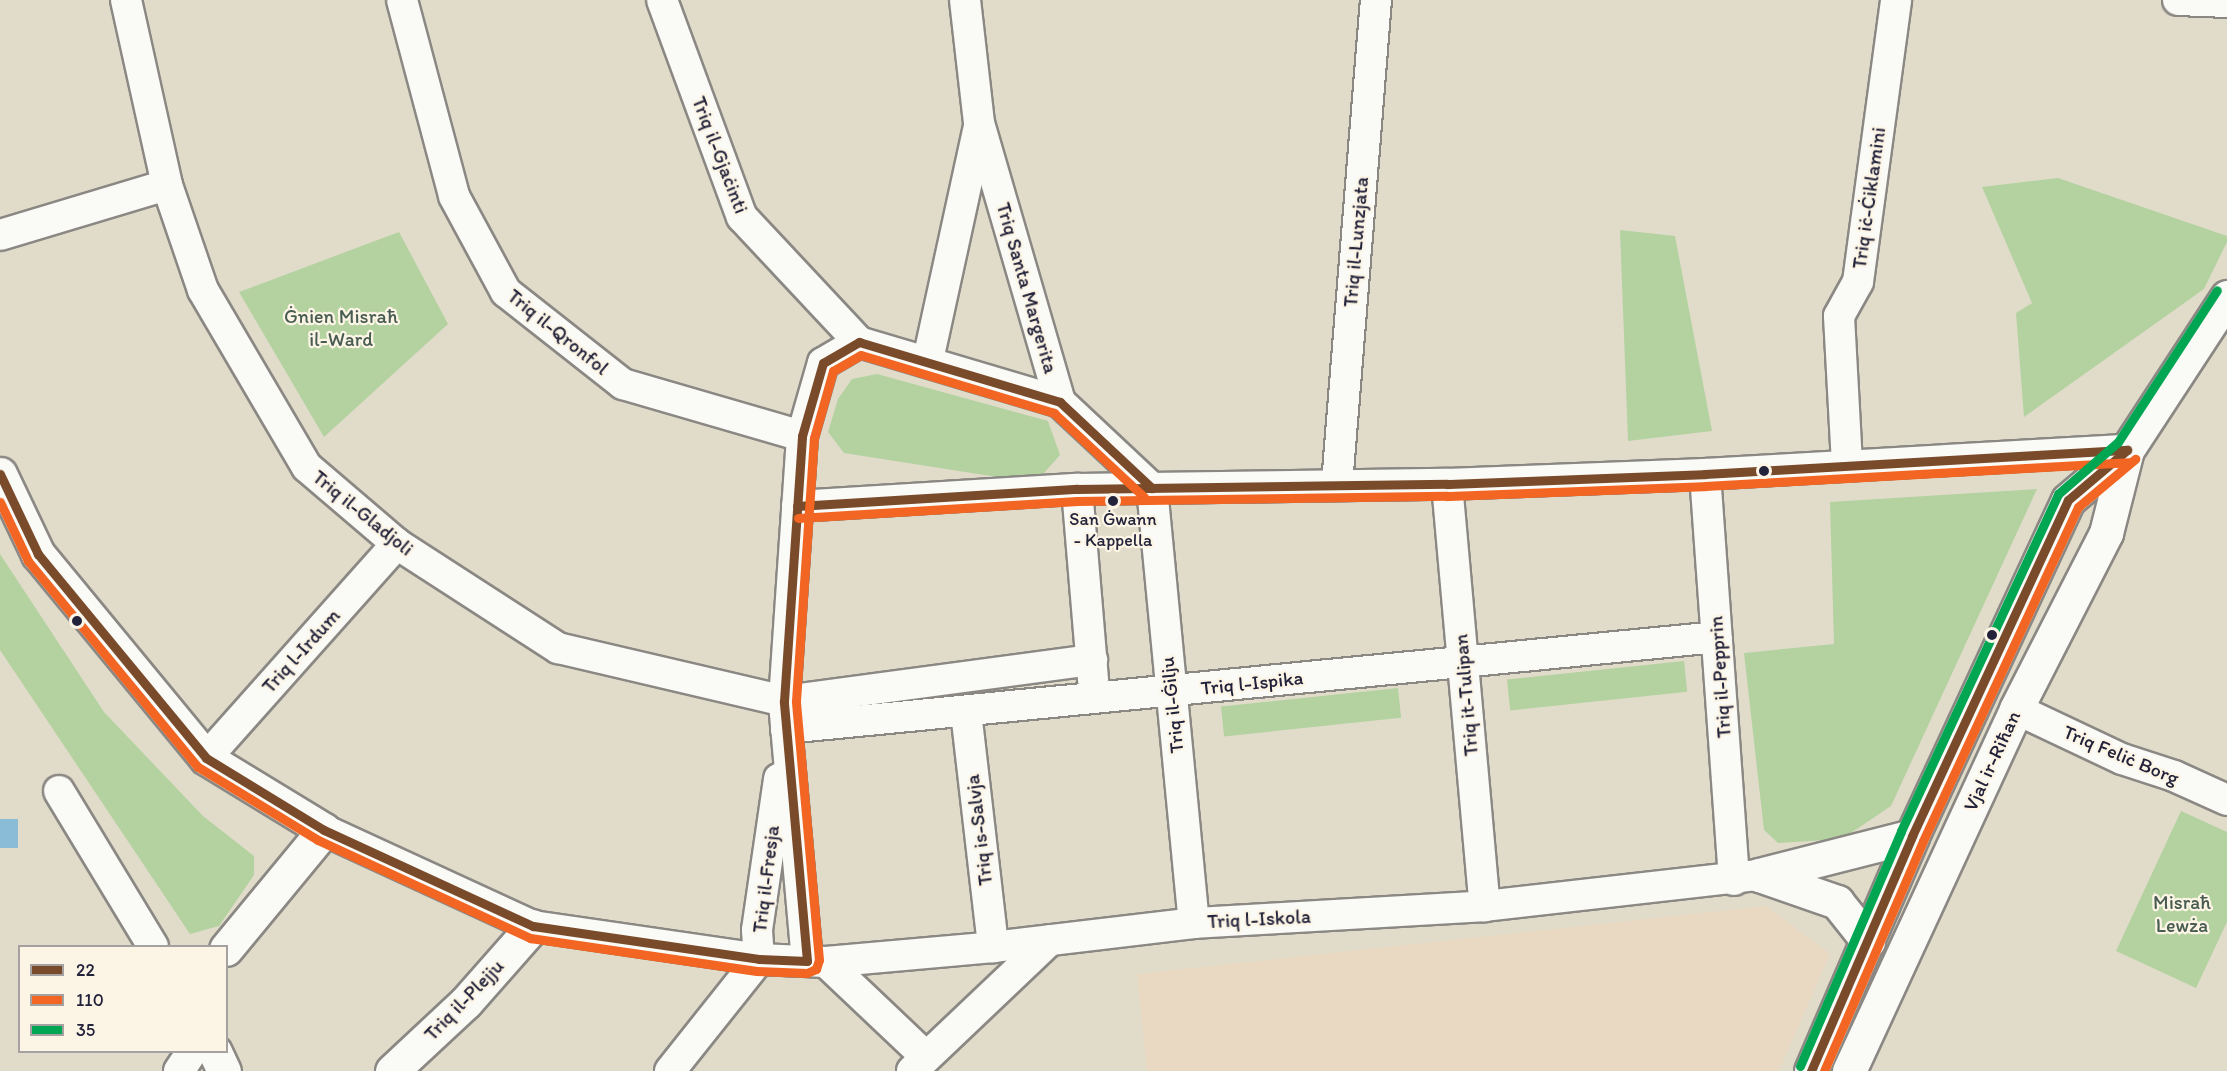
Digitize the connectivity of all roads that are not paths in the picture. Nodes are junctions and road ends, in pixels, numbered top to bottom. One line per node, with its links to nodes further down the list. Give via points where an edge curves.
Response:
1 (126, 0): 10 (street, Triq il-Gladjoli)
2 (402, 0): 16 (street, Triq il-Qronfol, via 454,196 506,292 623,384)
3 (662, 0): 13 (street, Triq il-Gjaċinti, via 742,217)
4 (965, 0): 9 (street, Triq Santa Margerita)
5 (1376, 0): 21 (street, Triq il-Lunzjata)
6 (1896, 0): 18 (street, Triq iċ-Ċiklamini, via 1858,282 1839,316)
7 (2178, 0): 8 (street)
8 (2227, 2)
9 (979, 123): 14 (street, Triq Santa Margerita); 15 (street, Triq Santa Margerita)
10 (167, 185): 11 (street); 26 (street, Triq il-Gladjoli, via 203,291 307,467)
11 (0, 235)
12 (2227, 297): 17 (main road, Vjal ir-Riħan)
13 (859, 342): 14 (street); 16 (street, via 823,363)
14 (928, 360): 15 (street)
15 (1060, 402): 23 (street)
16 (802, 436): 25 (street, Triq il-Fresja)
17 (2127, 450): 18 (street); 32 (main road, Vjal ir-Riħan, via 2106,533); 39 (main road, Vjal ir-Riħan, via 2068,500)
18 (1847, 464): 20 (street)
19 (0, 474): 35 (main road, via 38,554)
20 (1705, 474): 22 (street); 27 (street, Triq il-Pepprin)
21 (1337, 484): 22 (street); 23 (street)
22 (1447, 484): 29 (street, Triq it-Tulipan)
23 (1152, 488): 24 (street); 30 (street, Triq il-Ġilju)
24 (1077, 489): 25 (street); 28 (street)
25 (797, 506): 34 (street, Triq il-Fresja)
26 (397, 544): 34 (street, Triq il-Gladjoli, via 558,648); 35 (street, Triq l-Irdum)
27 (1717, 637): 29 (street, Triq l-Ispika); 40 (street, Triq il-Pepprin)
28 (1092, 660): 31 (street); 34 (street)
29 (1462, 661): 30 (street, Triq l-Ispika); 41 (street, Triq it-Tulipan)
30 (1171, 692): 31 (street, Triq l-Ispika); 42 (street, Triq il-Ġilju)
31 (1095, 698): 33 (street, Triq l-Ispika)
32 (2016, 709): 37 (street, Triq Feliċ Borg, via 2122,759 2174,776); 54 (main road, Vjal ir-Riħan)
33 (966, 712): 34 (street, Triq l-Ispika); 48 (street, Triq is-Salvja)
34 (785, 715): 49 (street, Triq il-Fresja, via 757,930); 50 (street, Triq il-Fresja)
35 (206, 758): 38 (main road)
36 (58, 791): 46 (street)
37 (2227, 800)
38 (324, 830): 43 (street, Triq l-Iskola); 47 (main road)
39 (1912, 836): 40 (main road); 45 (main road, Vjal ir-Riħan)
40 (1746, 878): 41 (street, Triq l-Iskola); 45 (main road, via 1837,903)
41 (1485, 906): 42 (street, Triq l-Iskola)
42 (1194, 923): 44 (street, Triq l-Iskola)
43 (533, 926): 49 (street, Triq l-Iskola); 57 (main road, Triq il-Plejju, via 466,1002)
44 (1050, 940): 48 (street, Triq l-Iskola); 53 (street)
45 (1868, 941): 59 (main road, Vjal ir-Riħan)
46 (152, 945)
47 (228, 947)
48 (993, 947): 50 (street, Triq l-Iskola)
49 (759, 959): 50 (street, Triq l-Iskola); 58 (street)
50 (816, 961): 53 (street)
51 (191, 1053): 55 (street)
52 (215, 1053): 56 (main road)
53 (919, 1064)
54 (1851, 1070)
55 (179, 1071)
56 (224, 1071)
57 (392, 1071)
58 (670, 1071)
59 (1811, 1071)

